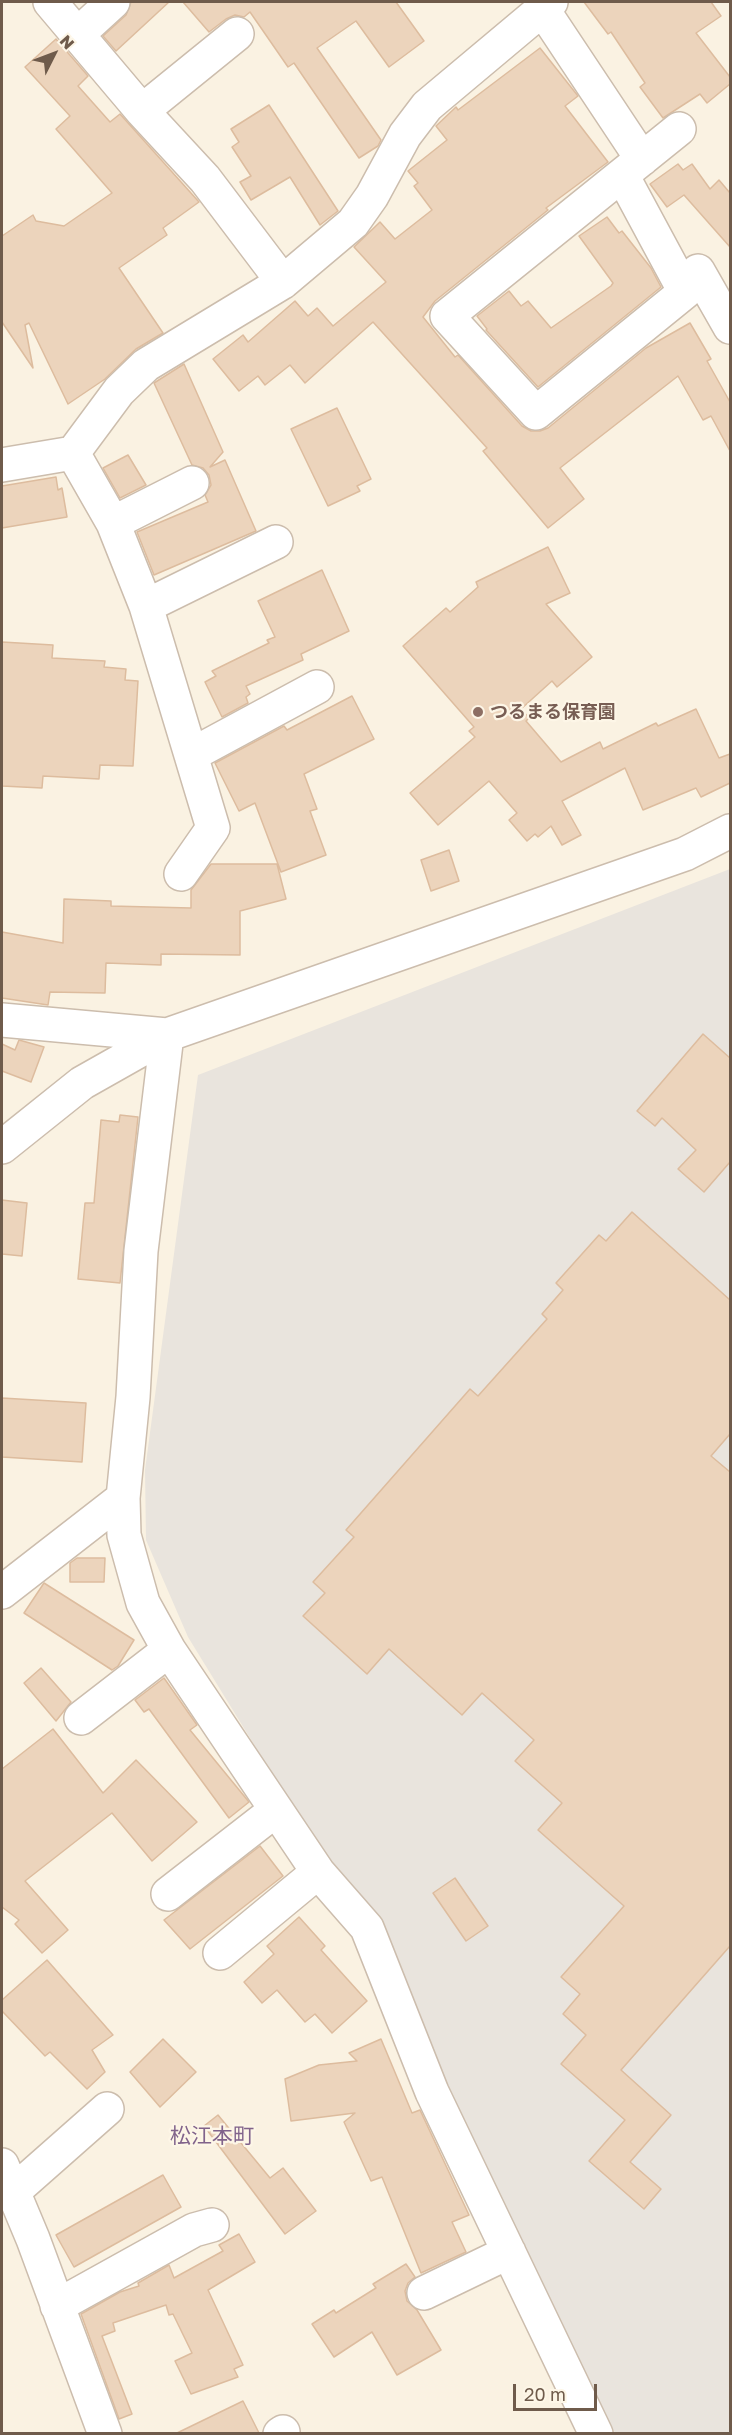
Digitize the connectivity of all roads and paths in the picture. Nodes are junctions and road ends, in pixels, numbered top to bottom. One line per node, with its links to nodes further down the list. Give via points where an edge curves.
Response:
1 (50, 2): 4 (street)
2 (112, 2): 4 (street)
3 (547, 6): 8 (street); 10 (street, via 427,106 405,135 353,223)
4 (78, 34): 6 (street)
5 (237, 34): 6 (street)
6 (141, 111): 10 (street, via 205,179)
7 (679, 129): 8 (street)
8 (632, 167): 8 (street, via 447,316 536,413 685,291)
9 (698, 271): 11 (street)
10 (283, 282): 12 (street, via 146,365 119,391)
11 (730, 327)
12 (73, 453): 13 (street); 15 (street)
13 (2, 465)
14 (192, 483): 15 (street)
15 (113, 523): 17 (street)
16 (276, 542): 17 (street)
17 (146, 606): 19 (street)
18 (317, 687): 19 (street)
19 (191, 755): 21 (street, via 213,828)
20 (730, 831): 23 (street, via 686,854)
21 (181, 874)
22 (2, 1020): 23 (street)
23 (167, 1035): 24 (street, via 82,1083); 25 (street, via 141,1251)
24 (2, 1147)
25 (123, 1498): 26 (street); 27 (street, via 124,1535 142,1604)
26 (2, 1592)
27 (169, 1650): 28 (street); 29 (street)
28 (81, 1718)
29 (276, 1810): 30 (street); 31 (street)
30 (318, 1872): 32 (street); 36 (street, via 367,1928 432,2092)
31 (168, 1894)
32 (220, 1953)
33 (107, 2109): 34 (street)
34 (7, 2179): 38 (street)
35 (212, 2225): 38 (street, via 194,2230)
36 (509, 2252): 37 (street); 40 (street)
37 (424, 2293)
38 (57, 2306): 39 (street)
39 (105, 2433)
40 (596, 2433)

